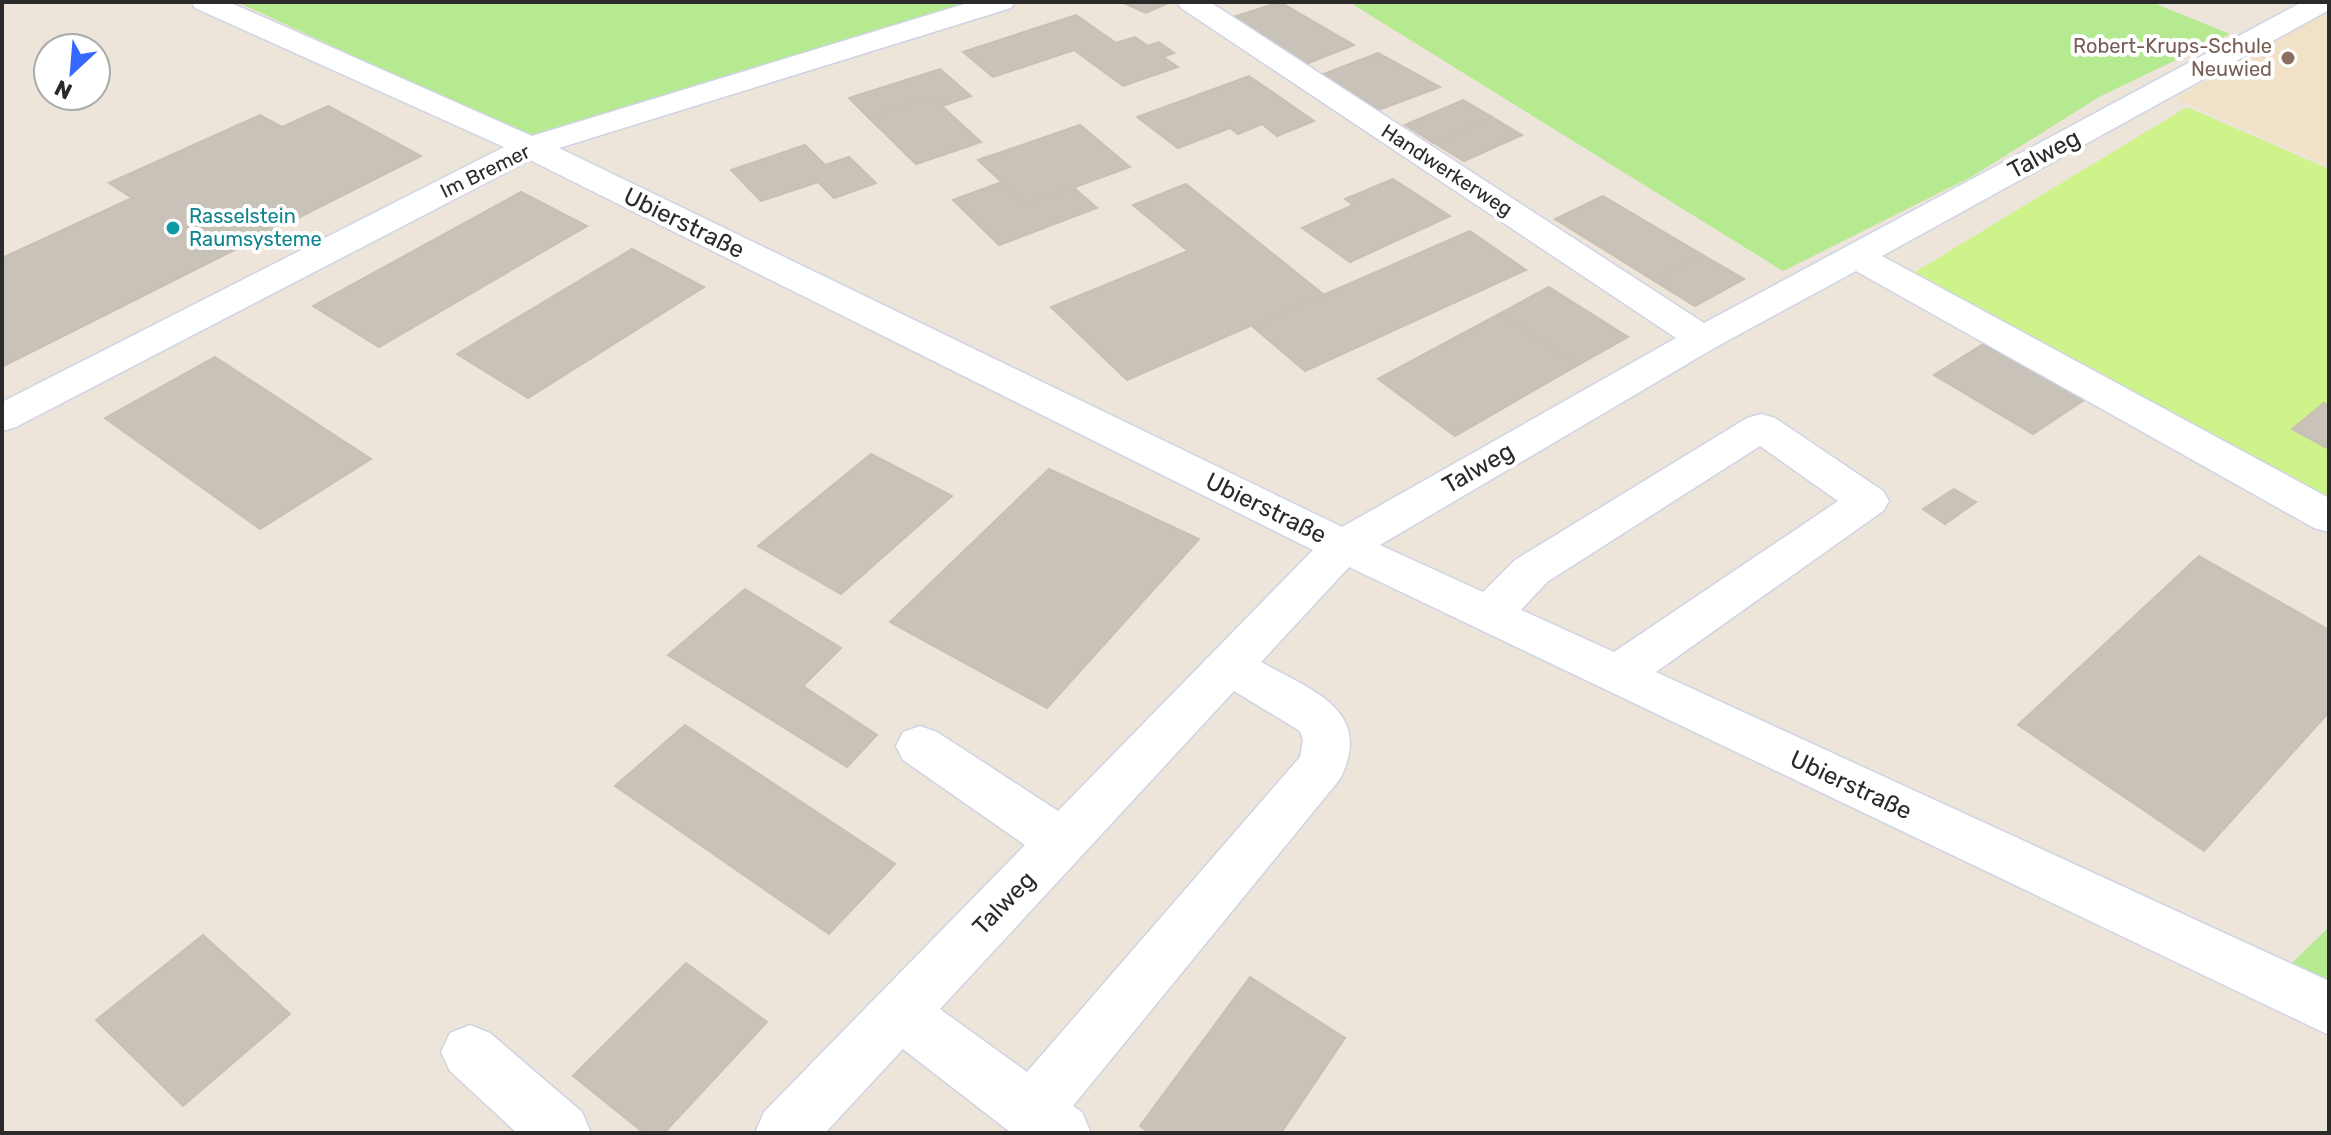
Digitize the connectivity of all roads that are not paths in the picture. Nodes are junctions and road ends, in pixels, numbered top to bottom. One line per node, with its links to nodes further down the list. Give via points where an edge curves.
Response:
1 (205, 2): 5 (street, Ubierstraße)
2 (1001, 2): 5 (street, Im Bremer)
3 (1191, 2): 7 (street, Handwerkerweg)
4 (2323, 2): 6 (street, Talweg)
5 (530, 147): 8 (street, Im Bremer); 10 (street, Ubierstraße)
6 (1856, 256): 7 (street, Talweg); 9 (street)
7 (1703, 339): 10 (street, Talweg)
8 (2, 418)
9 (2329, 517)
10 (1343, 546): 11 (street, Ubierstraße); 12 (street, Talweg)
11 (1489, 615): 13 (street, Ubierstraße); 13 (street, via 1531,571 1761,427 1868,501)
12 (1230, 666): 15 (street, Talweg); 19 (street, via 1317,717 1327,728 1323,765)
13 (1616, 675): 16 (street, Ubierstraße)
14 (920, 746): 15 (street)
15 (1062, 842): 17 (street, Talweg)
16 (2329, 1009)
17 (899, 1013): 19 (street); 21 (street, Talweg)
18 (470, 1052): 20 (street)
19 (1046, 1122)
20 (561, 1133)
21 (785, 1133)

